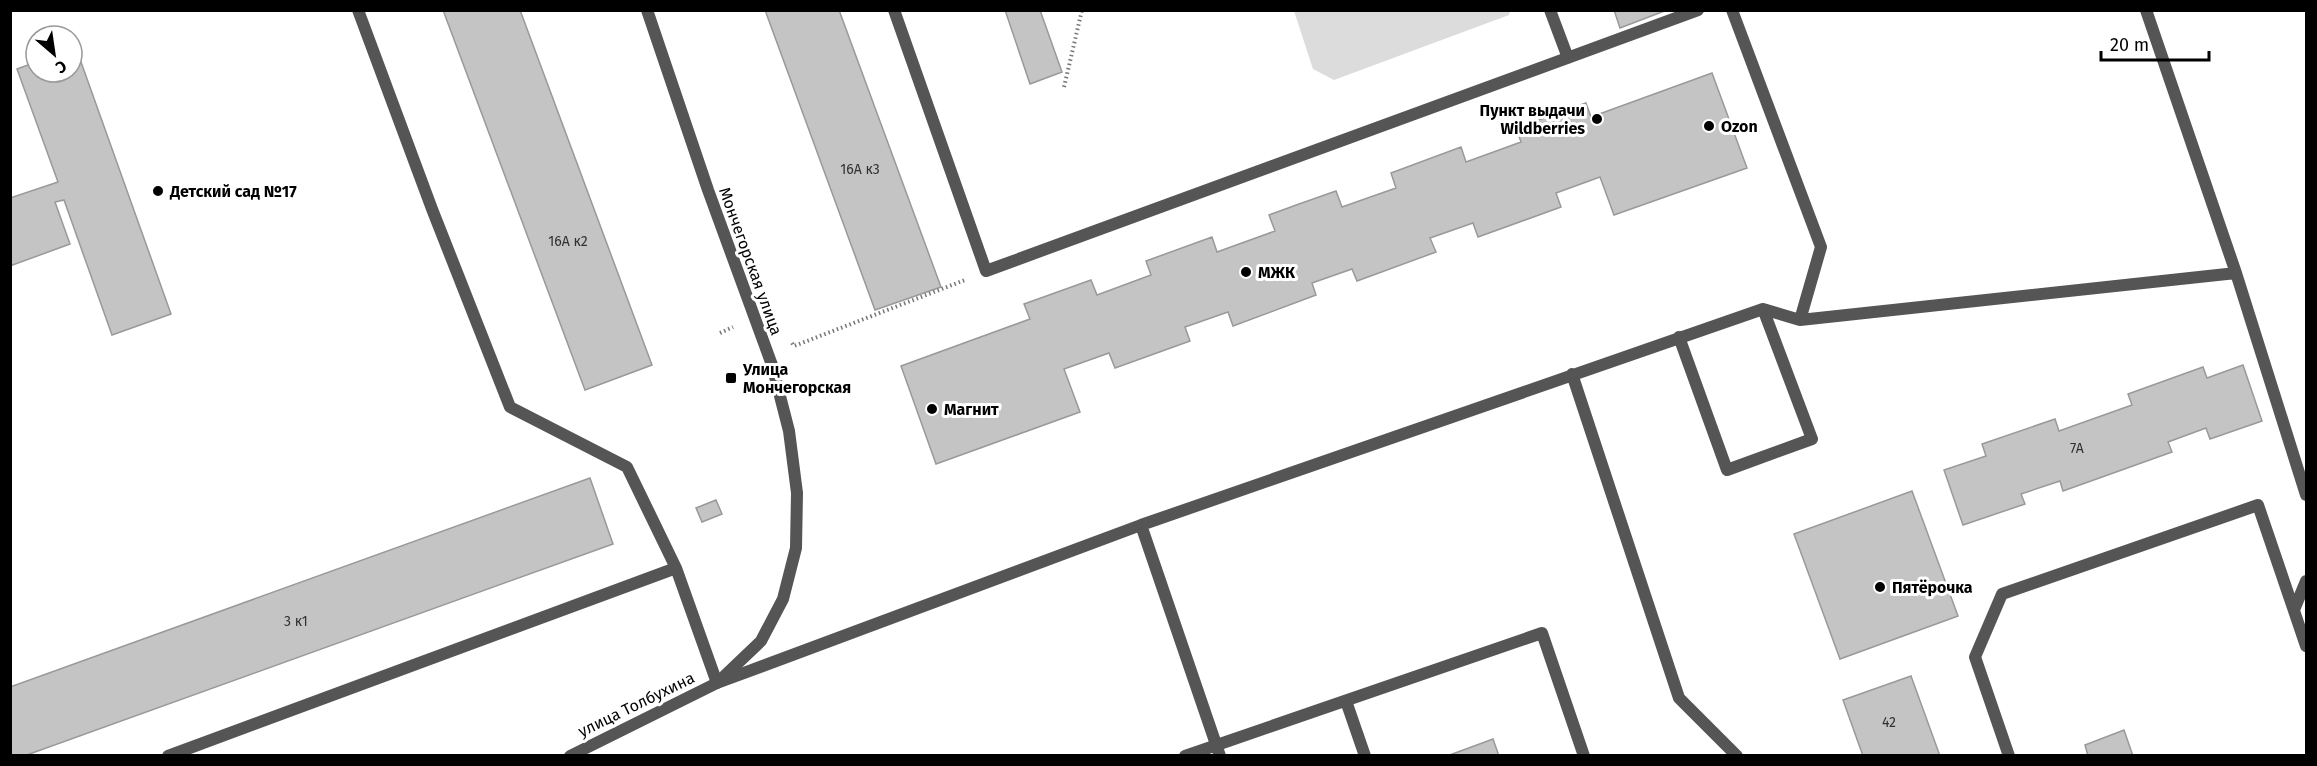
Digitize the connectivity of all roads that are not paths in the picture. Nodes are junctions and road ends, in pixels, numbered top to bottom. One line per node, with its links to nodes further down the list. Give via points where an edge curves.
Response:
1 (358, 10): 16 (street, via 510,407 627,467)
2 (647, 10): 20 (street, Мончегорская улица, via 771,365 789,431 797,492 796,548 783,599 761,641)
3 (894, 10): 8 (street, via 986,272)
4 (1550, 10): 8 (street)
5 (1698, 10): 8 (street)
6 (1732, 10): 11 (street, via 1821,247)
7 (2146, 10): 9 (street)
8 (1568, 58)
9 (2236, 273): 11 (street); 14 (street)
10 (1762, 309): 11 (street); 12 (street); 12 (street, via 1812,439 1727,470)
11 (1800, 320)
12 (1679, 338): 13 (street)
13 (1572, 375): 15 (street); 28 (street, via 1679,698)
14 (2307, 495)
15 (1141, 525): 20 (street); 22 (street)
16 (676, 568): 20 (street); 23 (street)
17 (2307, 582): 18 (street)
18 (2294, 610): 19 (street); 29 (street, via 2258,505 2002,594 1975,657)
19 (2307, 646)
20 (717, 683): 24 (street, улица Толбухина)
21 (1346, 700): 22 (street); 26 (street); 27 (street, via 1542,633)
22 (1219, 750): 25 (street)
23 (168, 756)
24 (570, 756)
25 (1185, 756)
26 (1365, 756)
27 (1584, 756)
28 (1737, 756)
29 (2009, 756)

